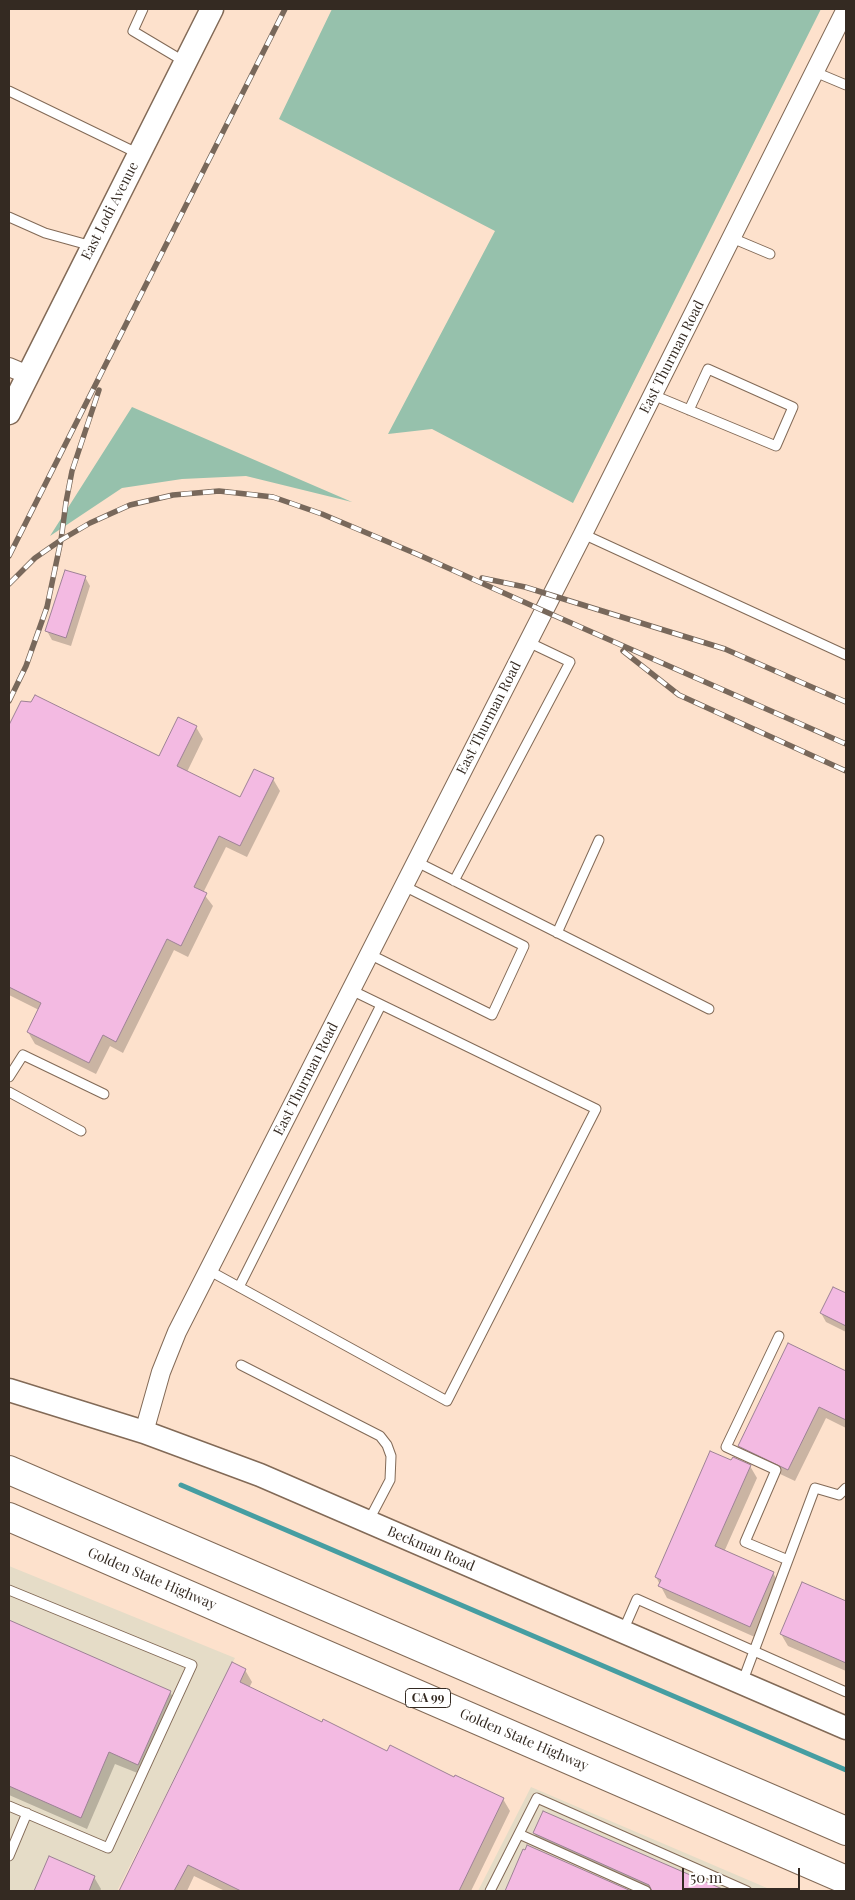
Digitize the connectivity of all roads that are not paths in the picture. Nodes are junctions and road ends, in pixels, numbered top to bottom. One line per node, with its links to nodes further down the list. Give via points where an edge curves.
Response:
1 (143, 9): 4 (lane, via 133,31)
2 (212, 9): 4 (street, East Lodi Avenue)
3 (846, 9): 5 (street, East Thurman Road)
4 (185, 62): 8 (street, East Lodi Avenue)
5 (815, 72): 6 (lane); 10 (street, East Thurman Road)
6 (846, 85)
7 (9, 91): 8 (lane)
8 (139, 154): 11 (street, East Lodi Avenue)
9 (9, 217): 11 (lane, via 45,234)
10 (732, 238): 12 (lane); 14 (street, East Thurman Road)
11 (92, 246): 13 (street, East Lodi Avenue)
12 (770, 254)
13 (18, 371): 16 (street, East Lodi Avenue)
14 (653, 395): 15 (lane); 17 (street, East Thurman Road)
15 (689, 410): 15 (lane, via 708,369 793,407 776,446)
16 (9, 413)
17 (583, 534): 18 (street, East Thurman Road); 19 (lane)
18 (528, 642): 21 (street, East Thurman Road); 22 (lane, via 570,662)
19 (846, 655)
20 (599, 840): 24 (lane)
21 (416, 862): 22 (lane); 23 (street, East Thurman Road)
22 (454, 880): 24 (lane)
23 (404, 886): 25 (street, East Thurman Road); 25 (lane, via 524,946 492,1015)
24 (557, 933): 28 (lane)
25 (369, 954): 26 (street, East Thurman Road)
26 (351, 990): 27 (lane); 33 (street, East Thurman Road)
27 (381, 1005): 34 (lane); 34 (lane, via 596,1109 447,1401)
28 (709, 1009)
29 (9, 1077): 31 (lane, via 23,1055)
30 (9, 1092): 32 (lane)
31 (104, 1094)
32 (81, 1131)
33 (208, 1270): 34 (lane); 38 (street, East Thurman Road, via 164,1364)
34 (239, 1287)
35 (779, 1336): 43 (lane, via 726,1447 776,1470 745,1542)
36 (240, 1365): 42 (lane, via 380,1436 391,1456 390,1480)
37 (9, 1390): 38 (street, Beckman Road)
38 (144, 1432): 42 (street, Beckman Road, via 260,1475)
39 (9, 1470): 52 (highway)
40 (846, 1488): 43 (lane, via 839,1494 815,1488)
41 (9, 1517): 55 (highway, Golden State Highway / CA 99)
42 (368, 1522): 45 (street, Beckman Road)
43 (788, 1560): 46 (lane)
44 (9, 1590): 51 (lane, via 192,1665 108,1848)
45 (623, 1632): 46 (lane, via 637,1599); 47 (street, Beckman Road)
46 (754, 1652): 47 (lane); 48 (lane)
47 (742, 1683): 49 (street, Beckman Road)
48 (846, 1692)
49 (846, 1728)
50 (9, 1806): 51 (lane)
51 (27, 1813): 54 (lane)
52 (846, 1831)
53 (519, 1834): 56 (lane); 57 (lane); 58 (lane, via 537,1798)
54 (9, 1856)
55 (846, 1880)
56 (490, 1891)
57 (646, 1891)
58 (747, 1891)

